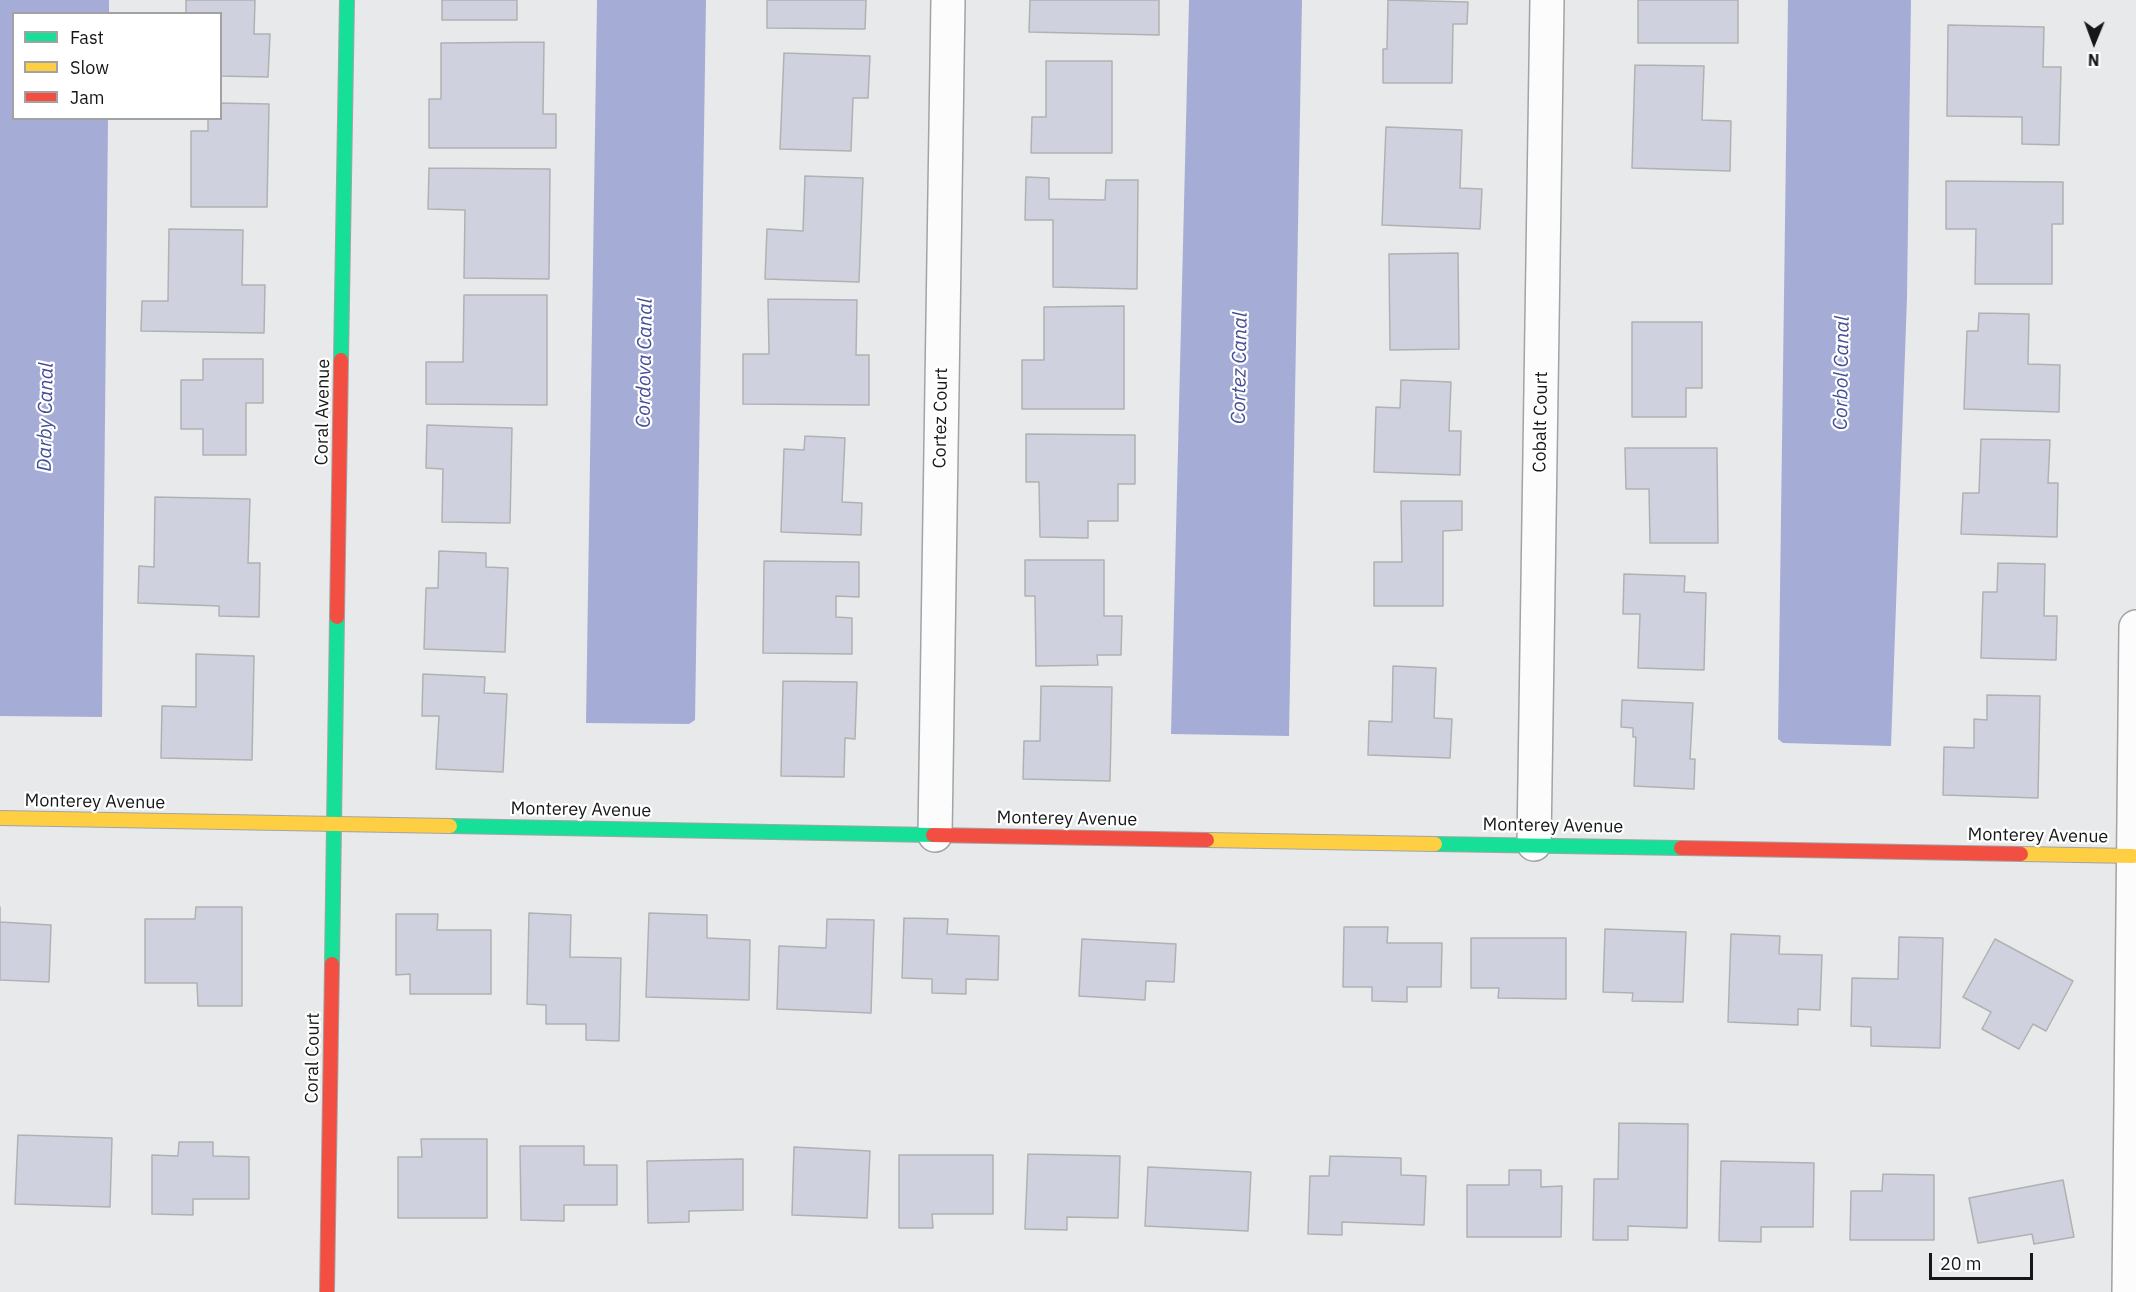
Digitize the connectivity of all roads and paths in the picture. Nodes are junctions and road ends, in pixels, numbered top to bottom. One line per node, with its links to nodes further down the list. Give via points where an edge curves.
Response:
1 (346, 0): 6 (street, Coral Avenue)
2 (948, 0): 7 (street, Cortez Court)
3 (1547, 0): 8 (street, Cobalt Court)
4 (2136, 627): 9 (street)
5 (0, 818): 6 (street, Monterey Avenue)
6 (335, 825): 7 (street, Monterey Avenue); 10 (street, Coral Court)
7 (935, 835): 8 (street, Monterey Avenue)
8 (1534, 844): 9 (street, Monterey Avenue)
9 (2133, 856): 11 (street)
10 (327, 1292)
11 (2129, 1292)

